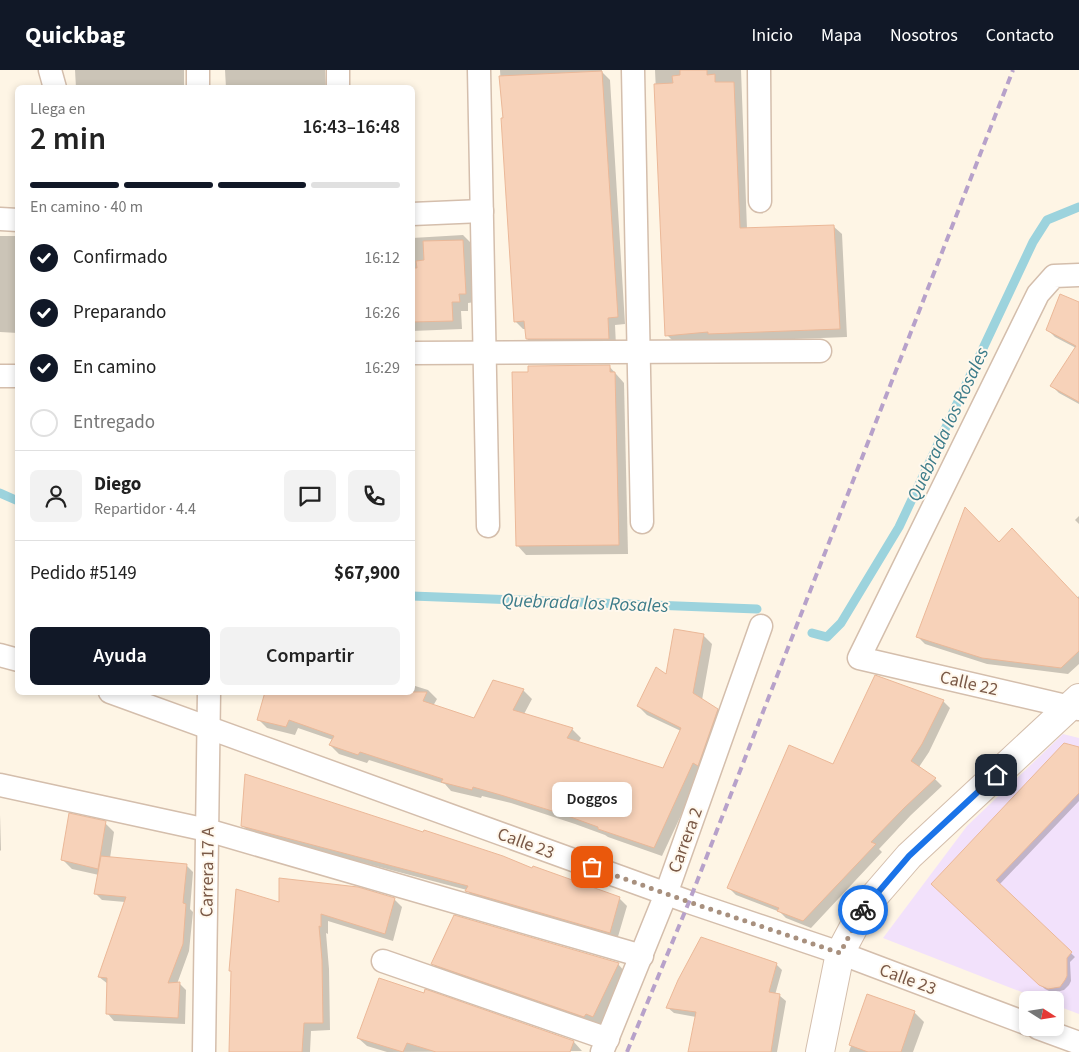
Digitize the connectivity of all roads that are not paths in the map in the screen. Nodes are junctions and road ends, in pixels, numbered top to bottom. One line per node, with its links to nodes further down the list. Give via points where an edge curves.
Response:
1 (50, 70): 7 (street)
2 (198, 70): 8 (street)
3 (338, 70): 9 (street)
4 (479, 70): 11 (street)
5 (633, 70): 16 (street)
6 (759, 70): 10 (street)
7 (54, 85)
8 (198, 85)
9 (338, 85)
10 (760, 201)
11 (482, 212): 12 (street); 18 (street)
12 (415, 214)
13 (0, 219): 14 (street)
14 (15, 220)
15 (1079, 275): 29 (street, Calle 22, via 1054,276 1038,294 859,658)
16 (639, 351): 17 (street); 18 (street); 22 (street)
17 (820, 351)
18 (484, 352): 19 (street); 23 (street)
19 (415, 353)
20 (0, 376): 21 (street)
21 (15, 376)
22 (642, 522)
23 (488, 526)
24 (761, 626): 33 (street, Carrera 2)
25 (0, 656): 26 (street)
26 (15, 659)
27 (118, 695): 30 (street, Calle 23)
28 (209, 695): 30 (street, Carrera 17 A)
29 (1076, 704): 34 (street, via 909,856 864,908)
30 (209, 727): 32 (street, Carrera 17 A); 33 (street, Calle 23)
31 (0, 785): 32 (street)
32 (207, 830): 35 (street); 41 (street, Carrera 17 A)
33 (666, 894): 34 (street, Calle 23); 35 (street, Carrera 2)
34 (840, 953): 37 (street, Calle 23); 42 (street)
35 (642, 956): 40 (street, Carrera 2)
36 (383, 962): 40 (street)
37 (1019, 1021)
38 (1060, 1036): 39 (street)
39 (1079, 1043)
40 (605, 1045)
41 (204, 1052)
42 (820, 1052)

